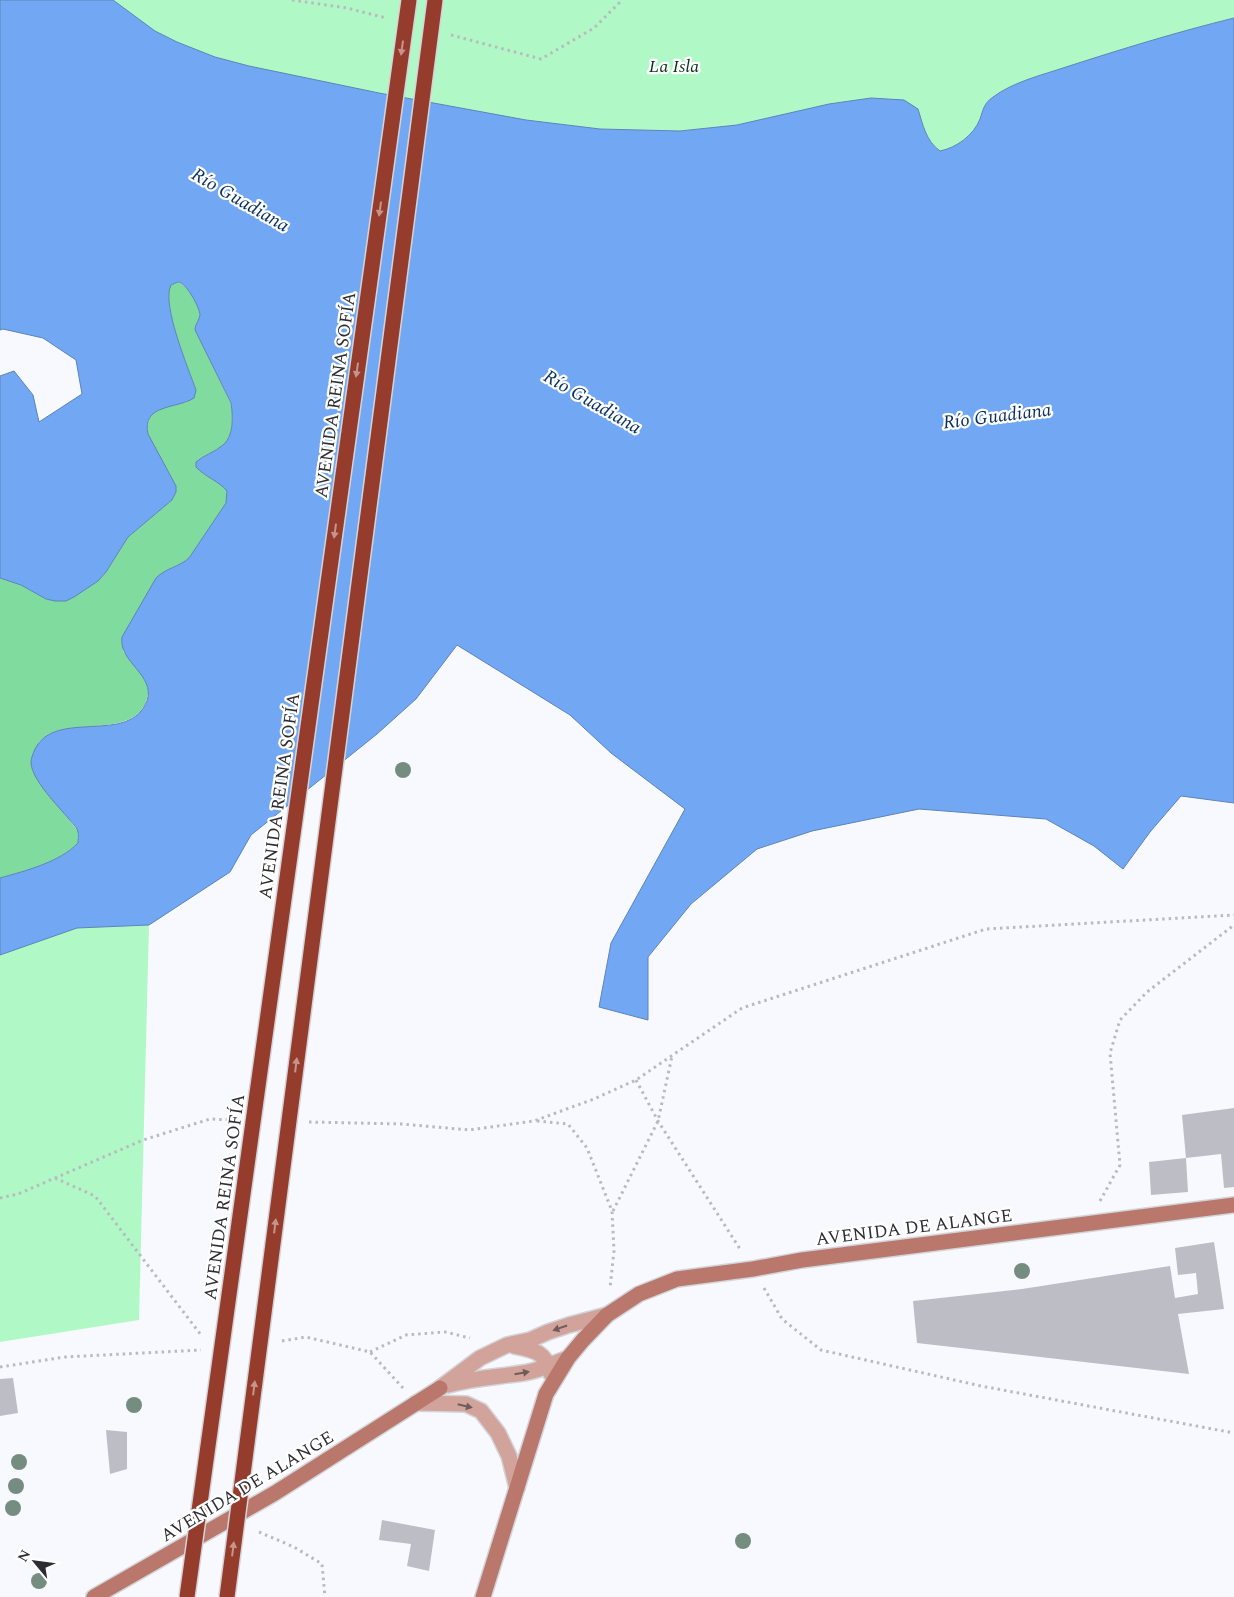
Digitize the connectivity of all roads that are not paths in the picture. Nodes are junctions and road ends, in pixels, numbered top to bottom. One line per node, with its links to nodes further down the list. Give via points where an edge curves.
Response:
1 (409, 0): 11 (highway, AVENIDA REINA SOFÍA, one-way to 11, bridge)
2 (435, 0): 12 (highway, one-way to 2, bridge)
3 (1234, 1205): 4 (street, AVENIDA DE ALANGE, via 678,1279 639,1294)
4 (607, 1315): 5 (street, AVENIDA DE ALANGE, one-way to 5); 6 (street, AVENIDA DE ALANGE)
5 (507, 1346): 6 (street, via 541,1354); 7 (street, AVENIDA DE ALANGE, via 480,1358)
6 (551, 1373): 7 (street, AVENIDA DE ALANGE, one-way to 6, via 469,1379); 9 (street)
7 (440, 1388): 8 (street, AVENIDA DE ALANGE)
8 (416, 1403): 9 (street, one-way to 9, via 466,1404 481,1411 510,1456); 10 (street, AVENIDA DE ALANGE, via 275,1493)
9 (517, 1488): 13 (street)
10 (94, 1597)
11 (187, 1597)
12 (227, 1597)
13 (483, 1597)

